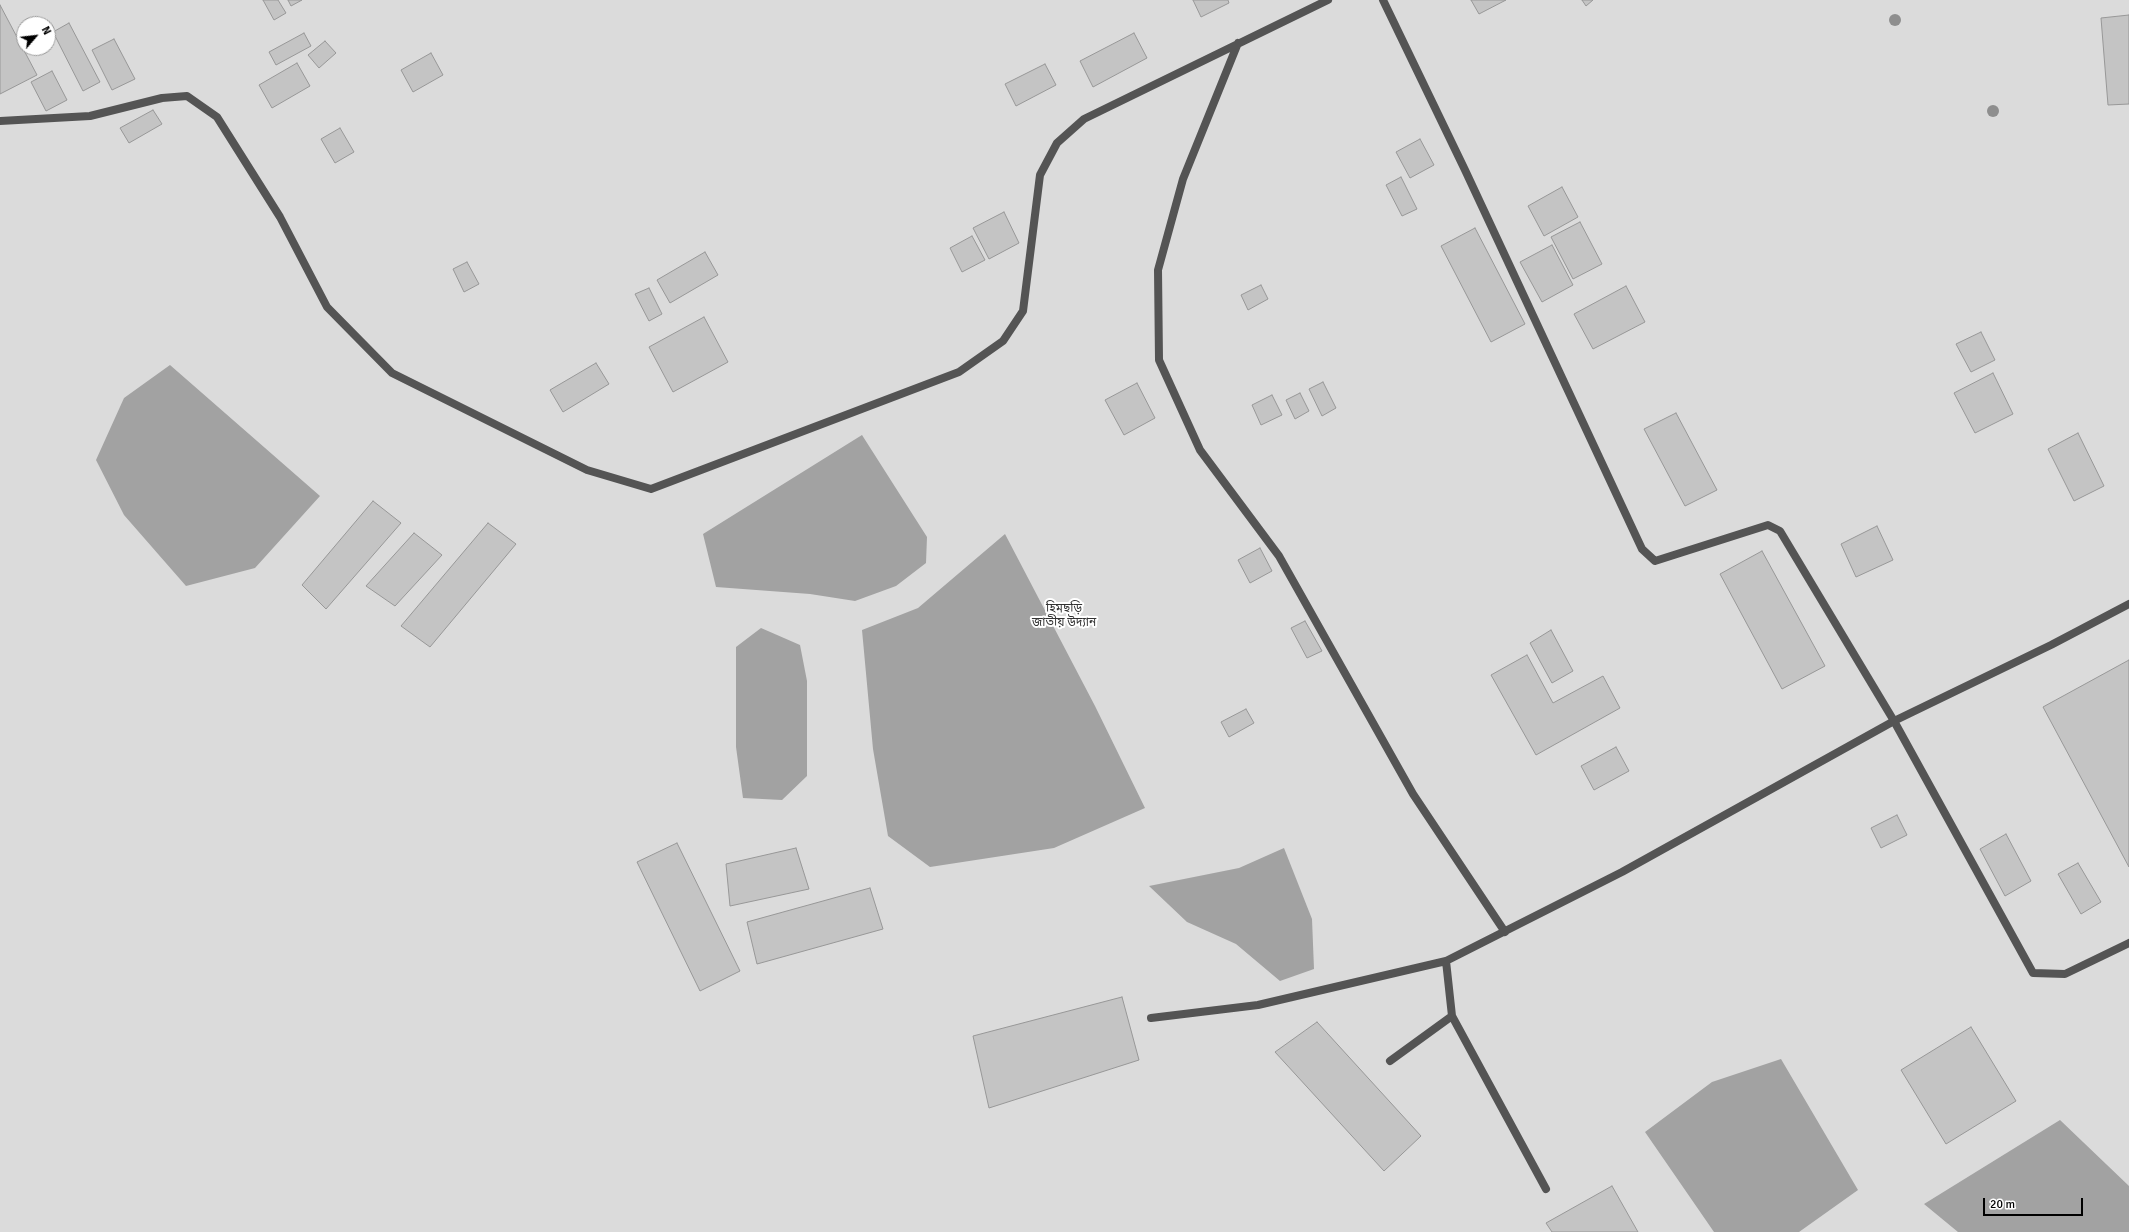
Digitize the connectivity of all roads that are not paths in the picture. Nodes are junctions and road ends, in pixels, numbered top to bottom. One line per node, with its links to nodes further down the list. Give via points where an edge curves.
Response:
1 (1328, 0): 3 (street)
2 (1383, 0): 6 (street, via 1466,170 1642,549 1655,561 1768,525 1780,531)
3 (1238, 43): 4 (street, via 1084,119 1057,143 1040,175 1023,311 1003,341 959,372 651,489 587,470 392,373 328,307 280,217 217,117 187,96 162,98 90,116); 7 (street, via 1183,179 1158,270 1159,360 1200,450 1279,556 1413,794)
4 (0, 121)
5 (2129, 604): 6 (street)
6 (1894, 721): 7 (street, via 1622,872); 8 (street, via 2033,973 2065,974)
7 (1505, 932): 9 (street)
8 (2129, 943)
9 (1446, 961): 10 (street); 11 (street, via 1258,1005)
10 (1452, 1016): 12 (street); 13 (street)
11 (1151, 1018)
12 (1390, 1061)
13 (1546, 1189)

